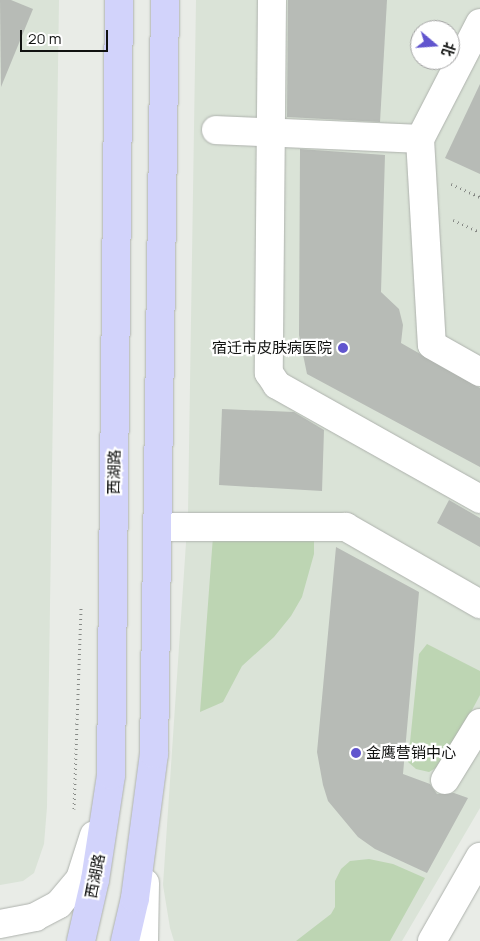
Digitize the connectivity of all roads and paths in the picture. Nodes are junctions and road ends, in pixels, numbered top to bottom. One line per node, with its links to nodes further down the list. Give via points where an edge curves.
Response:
1 (118, 0): 14 (main road, 西湖路)
2 (165, 0): 10 (main road)
3 (272, 0): 6 (street)
4 (480, 23): 7 (street)
5 (216, 130): 6 (street)
6 (271, 132): 7 (street); 9 (street, via 269,373 277,385)
7 (420, 139): 8 (street, via 432,345)
8 (480, 372)
9 (480, 499)
10 (158, 527): 11 (street, via 346,527); 15 (main road, via 154,754)
11 (480, 604)
12 (480, 723): 13 (street)
13 (445, 780)
14 (108, 788): 17 (street, via 80,879 58,904 35,917); 18 (main road, 西湖路, via 95,880)
15 (150, 789): 19 (main road, via 135,898); 20 (street)
16 (480, 857): 21 (street)
17 (0, 924)
18 (81, 941)
19 (125, 941)
20 (144, 941)
21 (432, 941)

